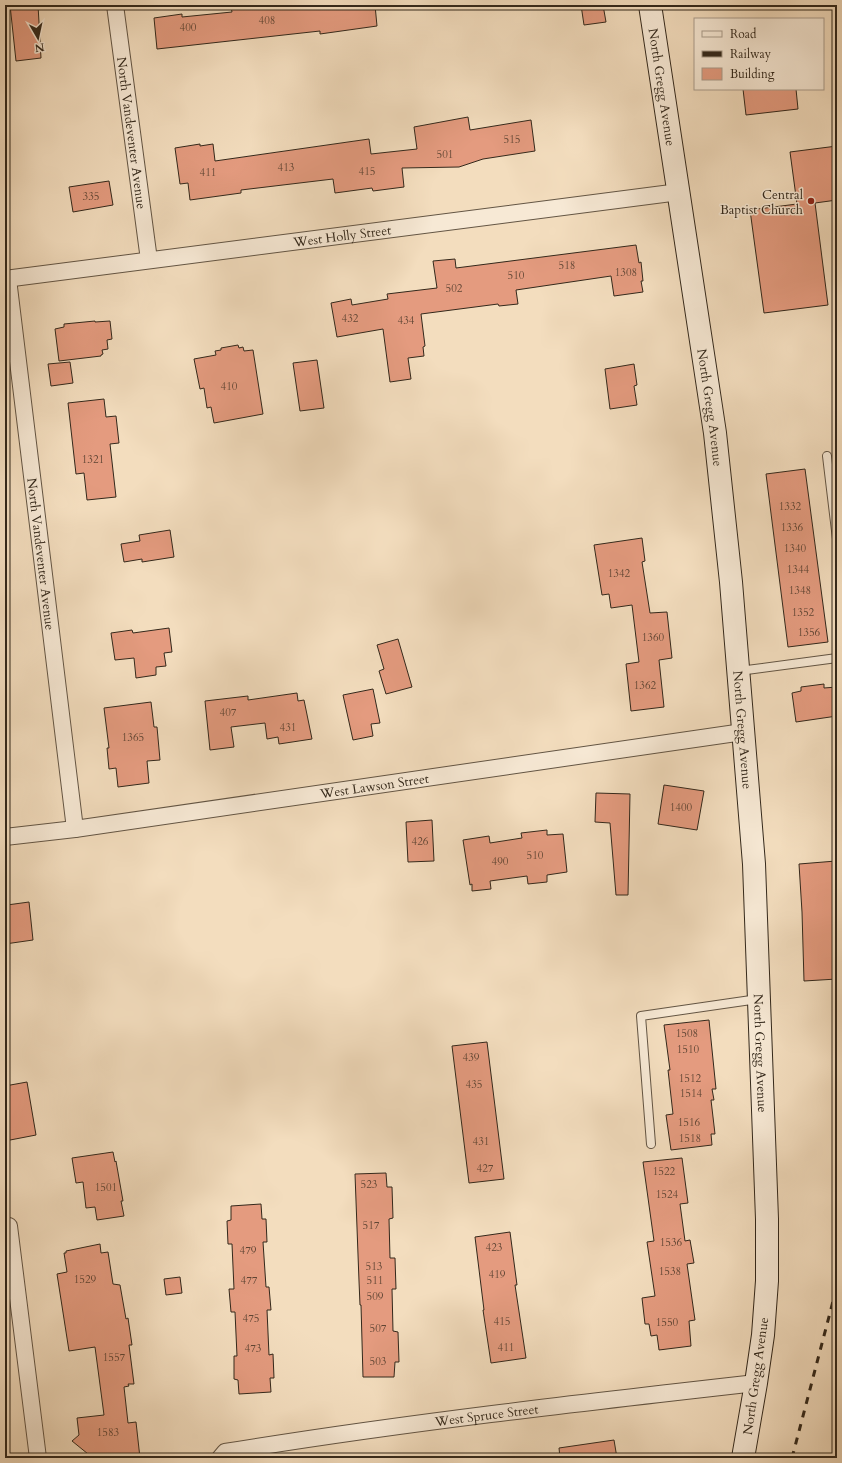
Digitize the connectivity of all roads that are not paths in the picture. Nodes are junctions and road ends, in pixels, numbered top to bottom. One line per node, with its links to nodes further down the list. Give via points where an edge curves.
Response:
1 (115, 5): 4 (street, North Vandeventer Avenue)
2 (650, 5): 3 (main road, North Gregg Avenue)
3 (679, 192): 4 (street, West Holly Street); 9 (main road, North Gregg Avenue, via 714,433)
4 (149, 260): 5 (street, West Holly Street)
5 (7, 279): 11 (street, North Vandeventer Avenue)
6 (827, 456): 7 (lane)
7 (837, 539)
8 (837, 658): 9 (lane)
9 (738, 671): 10 (main road, North Gregg Avenue)
10 (743, 732): 11 (street, West Lawson Street); 13 (main road, North Gregg Avenue, via 754,864)
11 (75, 829): 12 (street, West Lawson Street)
12 (5, 838)
13 (759, 999): 14 (lane, via 641,1016); 16 (main road, North Gregg Avenue, via 767,1219 763,1335)
14 (651, 1144)
15 (9, 1226): 17 (street)
16 (756, 1383): 18 (street, West Spruce Street, via 326,1435 225,1452); 19 (main road, North Gregg Avenue)
17 (38, 1458)
18 (220, 1458)
19 (743, 1458)

